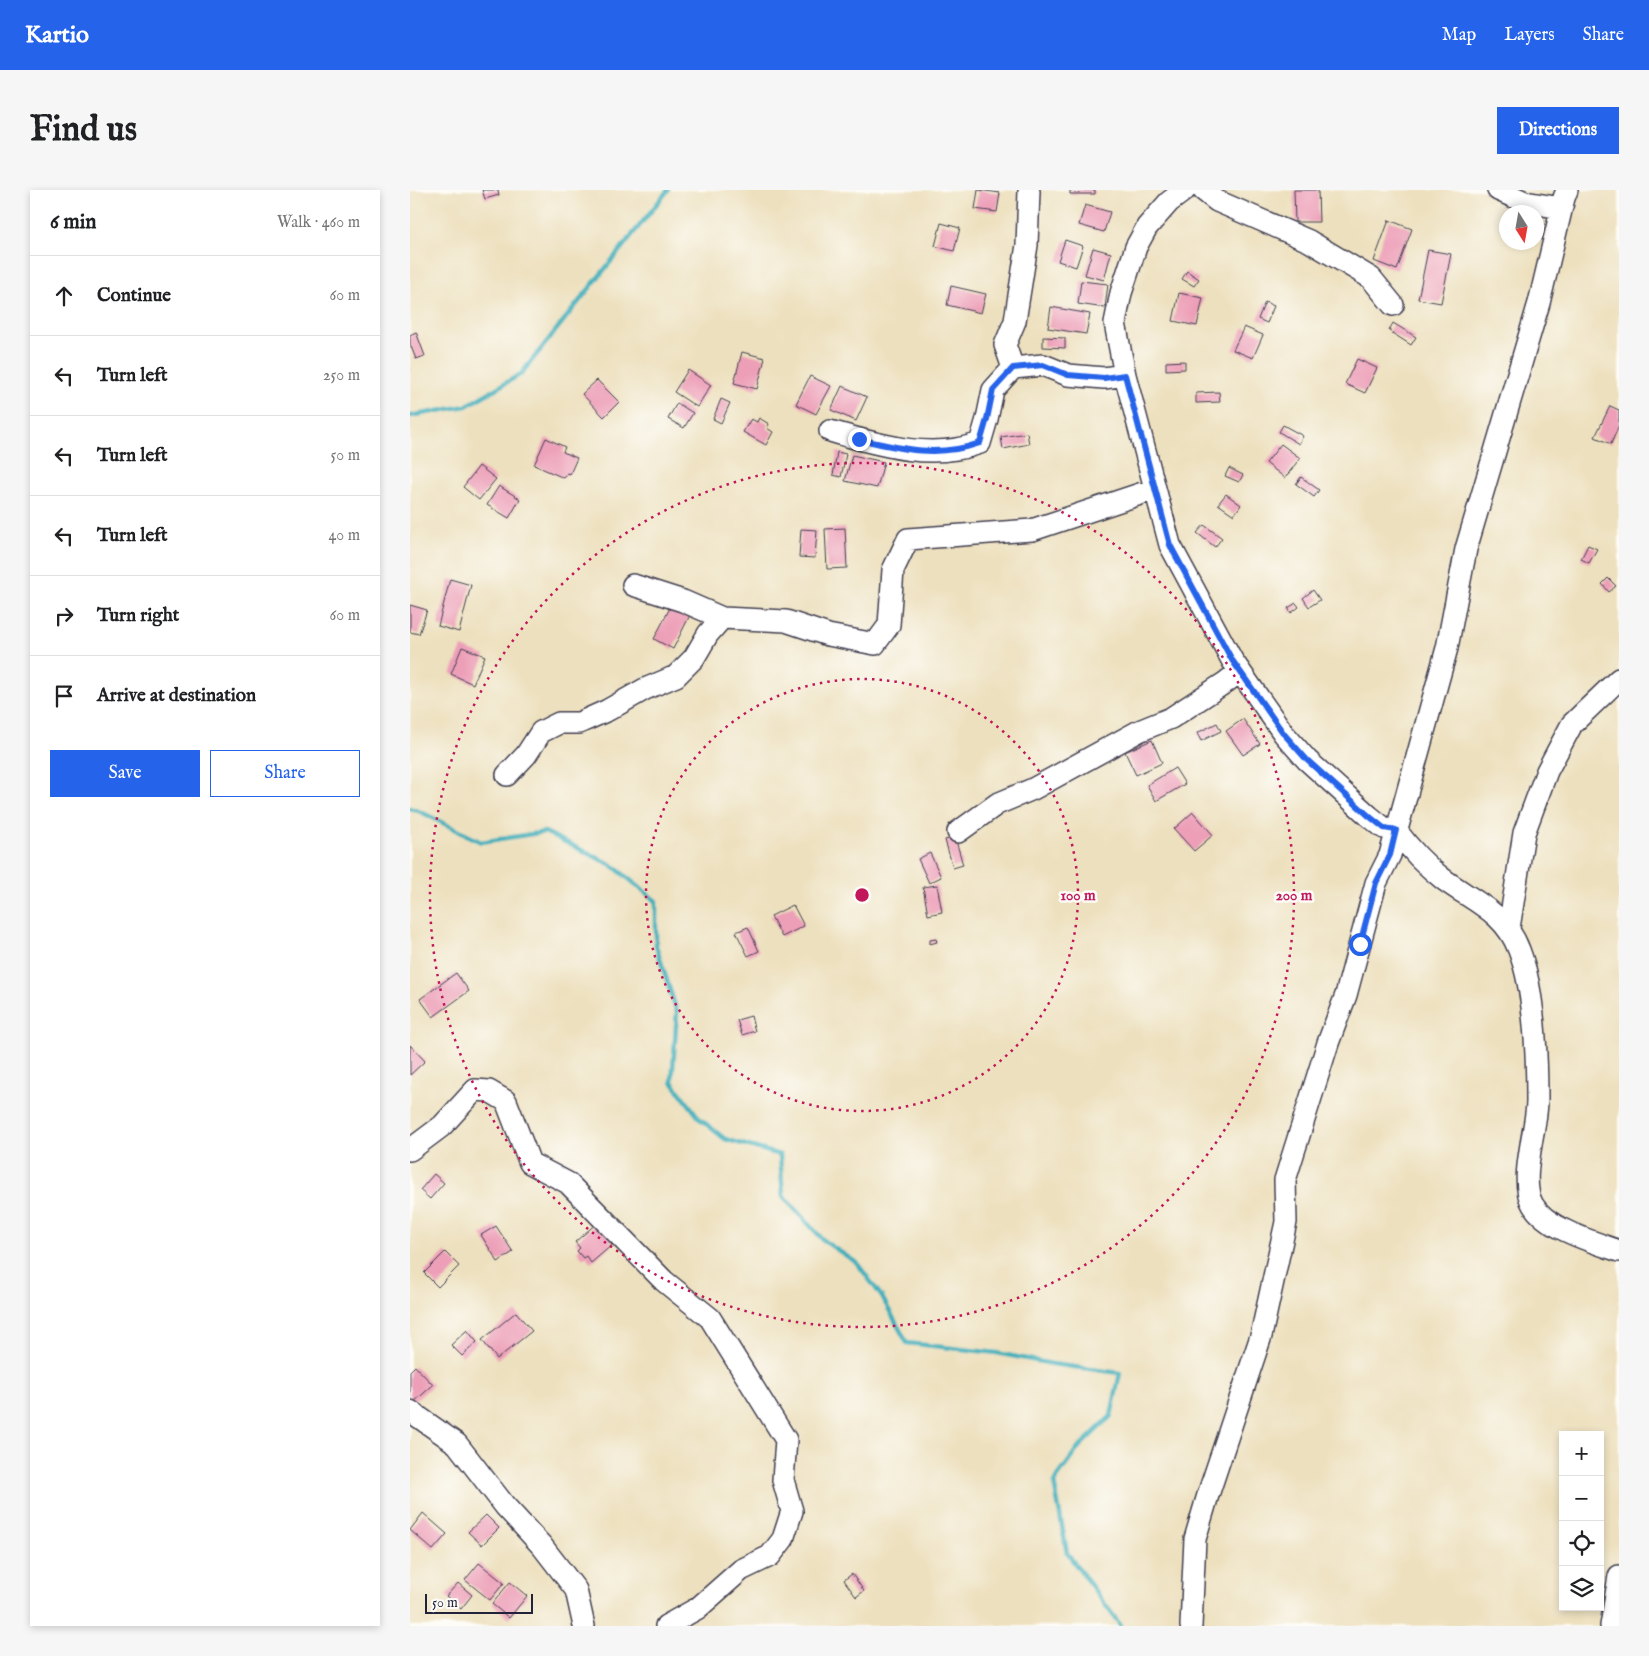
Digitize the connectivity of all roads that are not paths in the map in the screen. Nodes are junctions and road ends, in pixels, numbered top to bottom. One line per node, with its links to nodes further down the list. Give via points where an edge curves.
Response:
1 (1186, 190): 8 (street, via 1157,214 1147,227 1136,247 1120,293 1115,323)
2 (1203, 190): 6 (street, via 1218,201 1309,240 1371,278)
3 (1498, 190): 5 (street, via 1525,202)
4 (1029, 191): 7 (street, via 1027,246 1014,322 1006,345)
5 (1564, 199): 16 (street, via 1539,303 1466,549 1447,648)
6 (1393, 305)
7 (1013, 368): 8 (street, via 1043,365 1068,375 1104,378); 9 (street, via 993,390 980,443 963,449 916,451)
8 (1125, 375): 10 (street)
9 (830, 431)
10 (1155, 489): 12 (street, via 1032,530 908,539 893,570 889,625 875,644 828,636 786,621); 13 (street, via 1170,545)
11 (632, 585): 12 (street, via 684,601)
12 (722, 618): 15 (street, via 694,658 676,676 608,710 579,722 559,723 542,732)
13 (1240, 671): 16 (street, via 1284,734 1307,760 1384,828); 17 (street, via 1171,718 1139,731 1033,789 998,804)
14 (1619, 679): 18 (street, via 1572,724 1547,771 1524,833)
15 (507, 775)
16 (1396, 830): 18 (street, via 1416,856); 25 (street, via 1390,855 1376,883 1346,995 1284,1180 1286,1222 1261,1336 1195,1538)
17 (958, 832)
18 (1509, 928): 20 (street, via 1528,978 1536,1055 1537,1103 1527,1178 1528,1194 1541,1215 1552,1222)
19 (410, 1150): 24 (street, via 442,1126 475,1090 489,1091 506,1101 530,1163 568,1183 664,1281 710,1318 786,1440 783,1480 792,1511 782,1539 770,1556 741,1570 698,1608)
20 (1619, 1251)
21 (410, 1411): 23 (street, via 457,1444 505,1506 542,1546 576,1590)
22 (1619, 1576): 26 (street)
23 (584, 1626)
24 (666, 1626)
25 (1191, 1626)
26 (1611, 1626)

